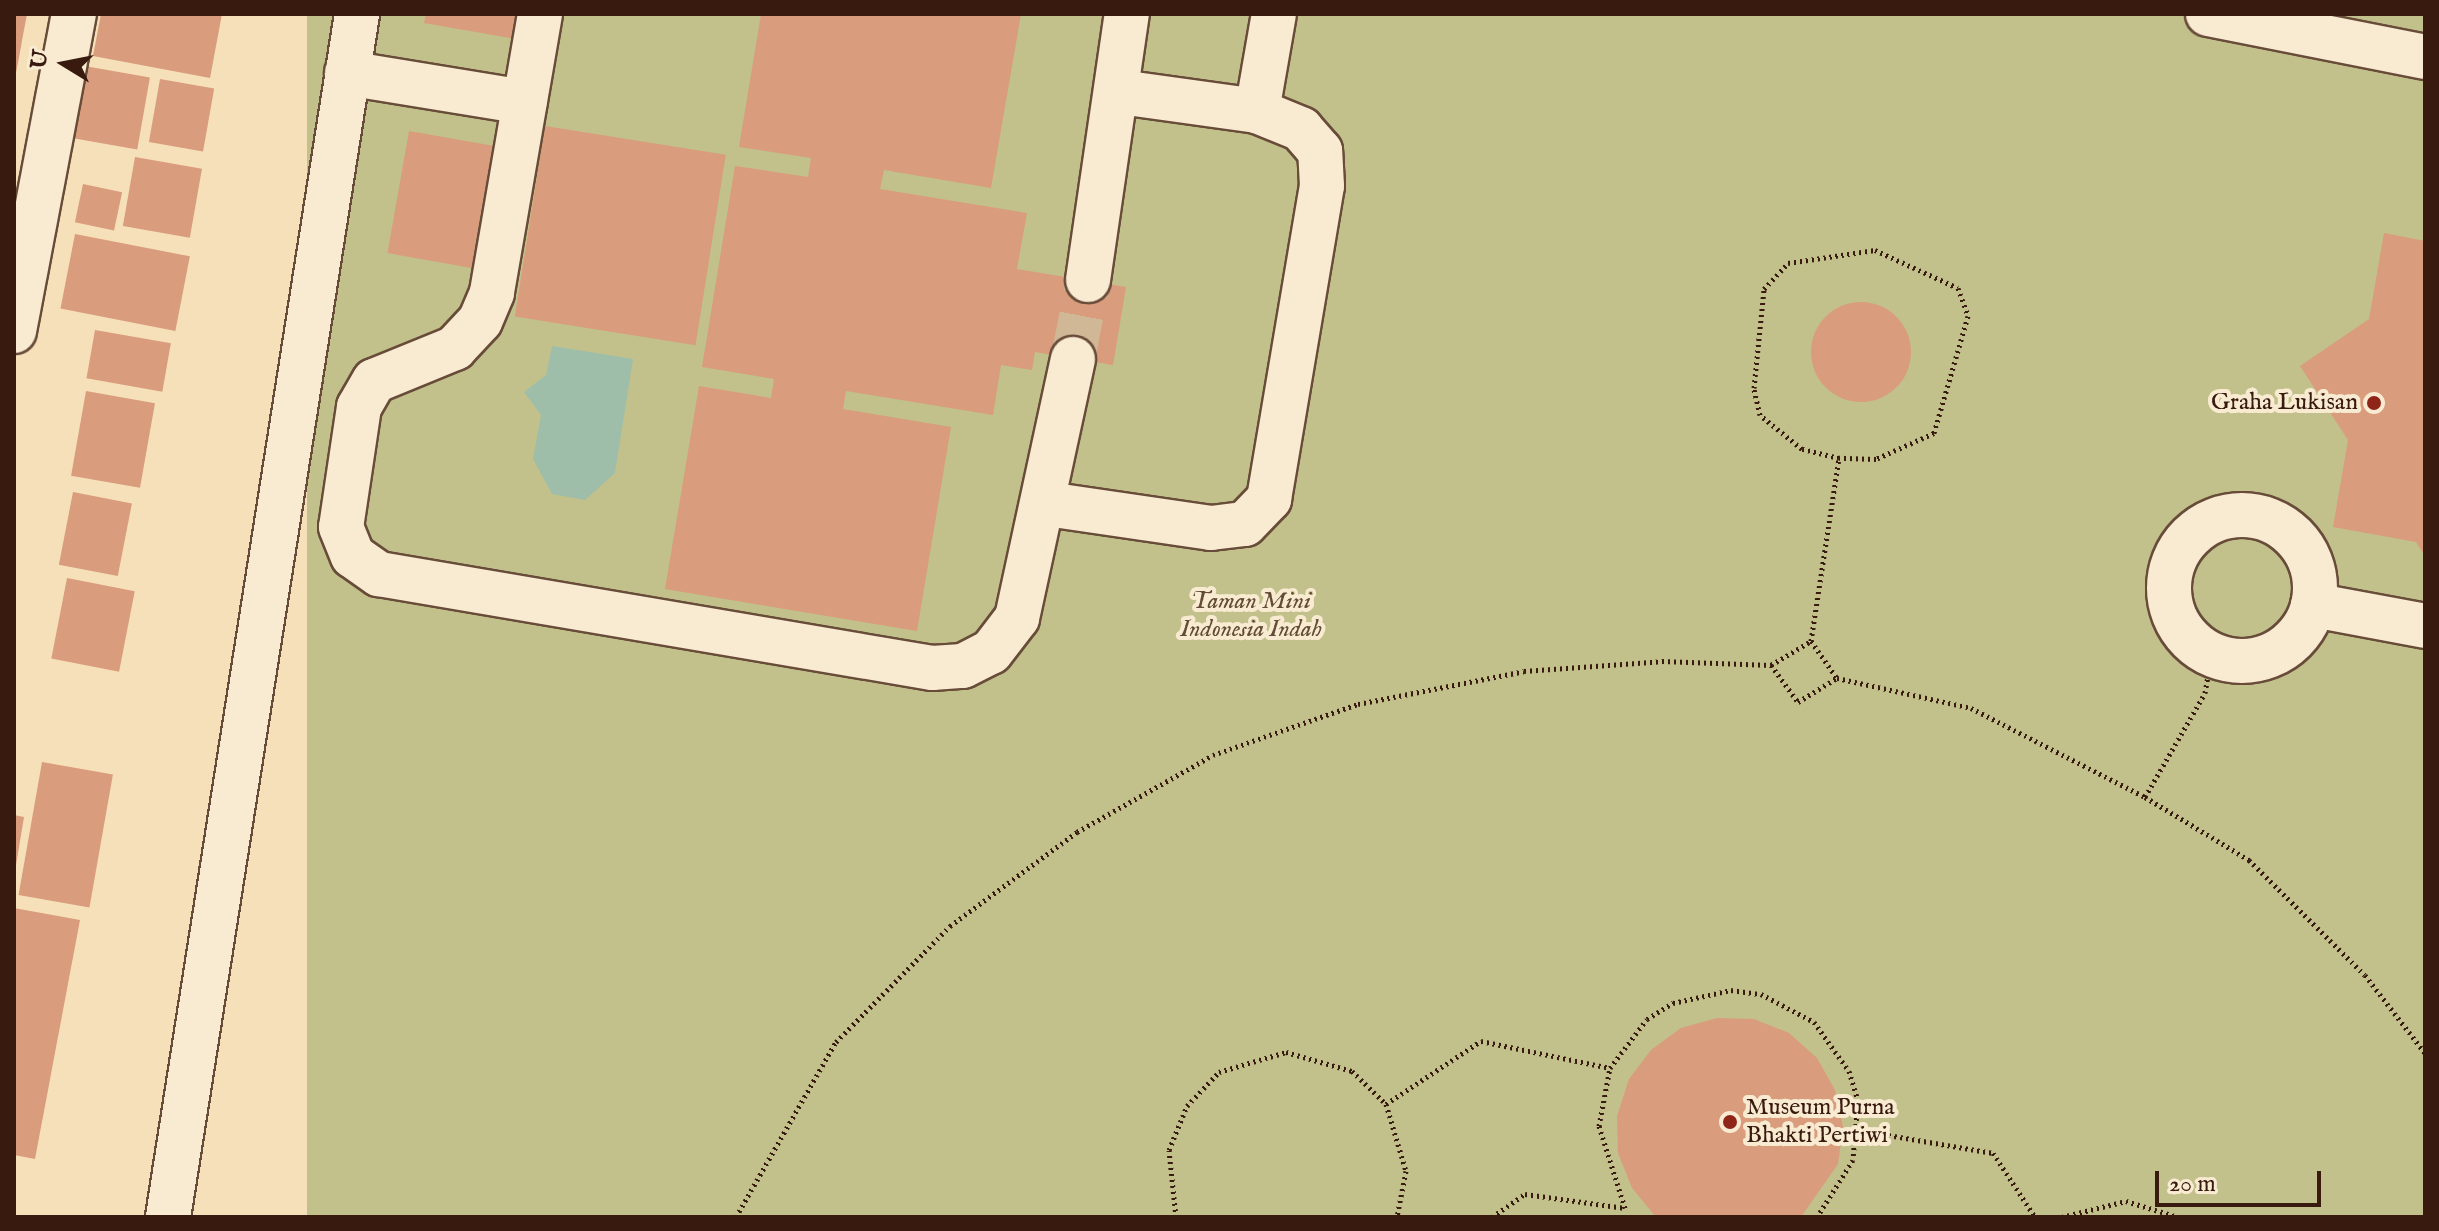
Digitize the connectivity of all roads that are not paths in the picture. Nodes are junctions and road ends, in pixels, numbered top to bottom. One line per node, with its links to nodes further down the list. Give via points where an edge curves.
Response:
1 (74, 14): 13 (lane)
2 (357, 14): 8 (lane)
3 (540, 14): 10 (lane)
4 (1127, 14): 9 (lane)
5 (1274, 14): 11 (lane)
6 (2208, 14): 7 (lane)
7 (2425, 57)
8 (347, 73): 10 (lane); 18 (lane)
9 (1120, 92): 11 (lane); 12 (lane)
10 (525, 102): 15 (lane, via 492,293 480,321 455,348 374,381 359,407 341,527 353,556 379,574 932,668 963,666 991,652 1017,618)
11 (1257, 111): 15 (lane, via 1301,129 1320,151 1322,186 1269,499 1245,524 1211,528)
12 (1088, 280)
13 (14, 331)
14 (1073, 359): 15 (lane)
15 (1047, 504)
16 (2313, 605): 16 (lane, via 2315,579 2292,533 2247,513 2221,516 2180,546 2168,595 2190,641 2212,655 2237,662 2285,648); 17 (lane)
17 (2425, 626)
18 (168, 1217)

